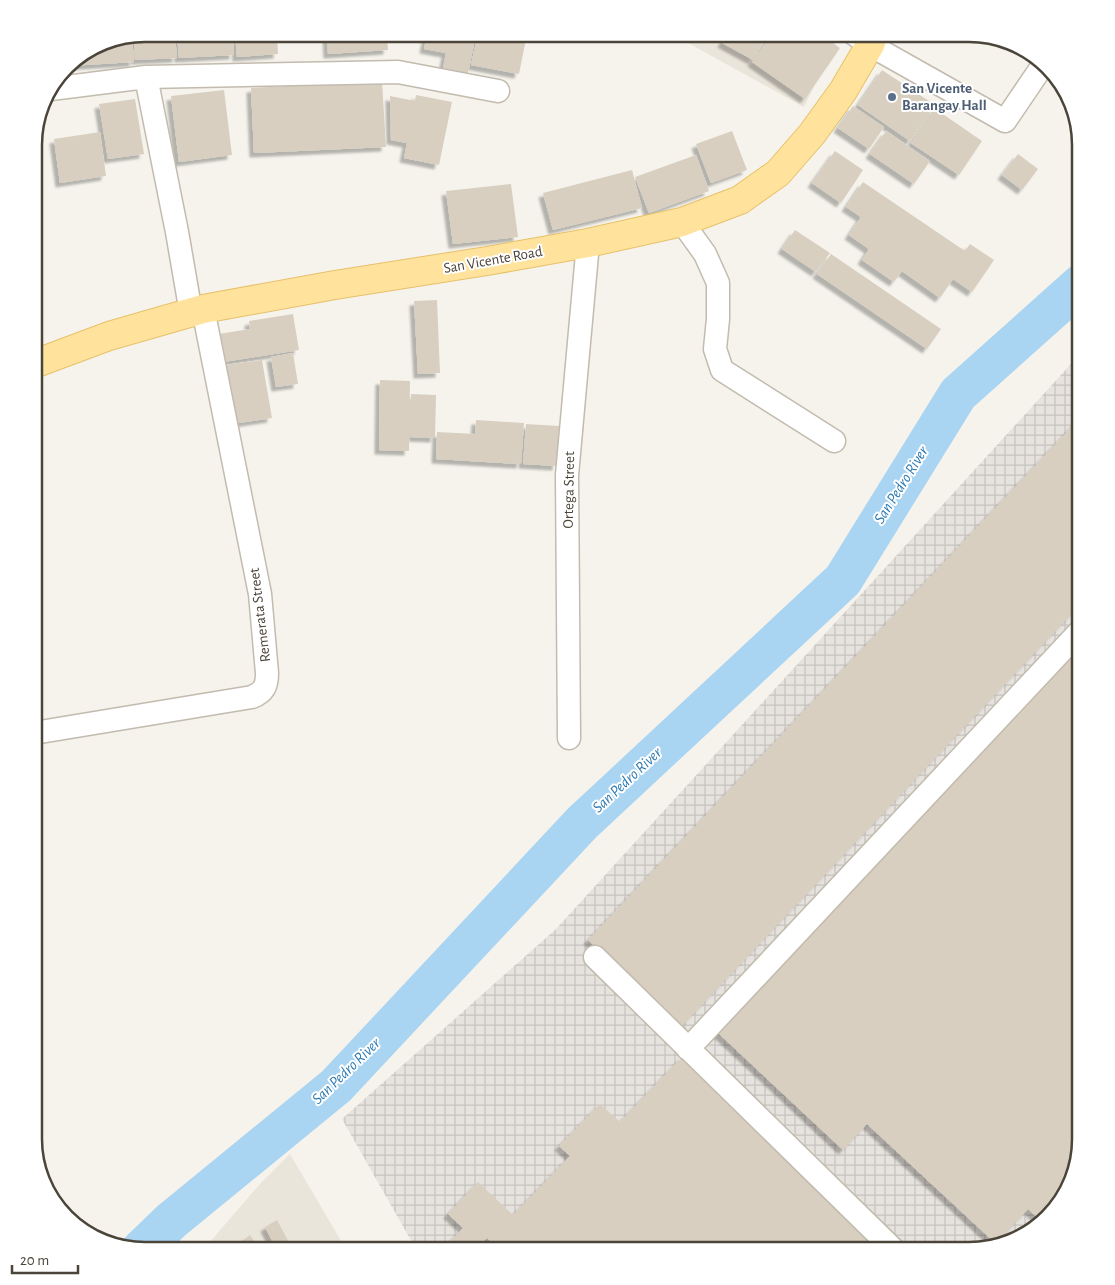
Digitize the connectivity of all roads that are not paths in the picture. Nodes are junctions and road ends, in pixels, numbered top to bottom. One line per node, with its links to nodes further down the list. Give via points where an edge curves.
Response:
1 (864, 43): 7 (main road, San Vicente Road, via 842,91 812,134 778,173 740,200)
2 (874, 43): 3 (street, via 1005,121)
3 (1039, 70)
4 (146, 78): 5 (street); 6 (street, via 398,72); 9 (street)
5 (60, 88)
6 (498, 91)
7 (682, 222): 8 (main road, San Vicente Road); 11 (street, via 705,254 718,283 715,349 722,370)
8 (588, 242): 9 (main road, San Vicente Road, via 487,262 335,284); 14 (street, Ortega Street, via 567,475)
9 (197, 311): 10 (main road, San Vicente Road, via 109,336); 13 (street, Remerata Street, via 260,594 267,673 265,689 252,697)
10 (43, 361)
11 (834, 442)
12 (1072, 640): 16 (street)
13 (42, 733)
14 (569, 738)
15 (594, 957): 16 (street)
16 (688, 1049): 17 (street)
17 (886, 1242)

